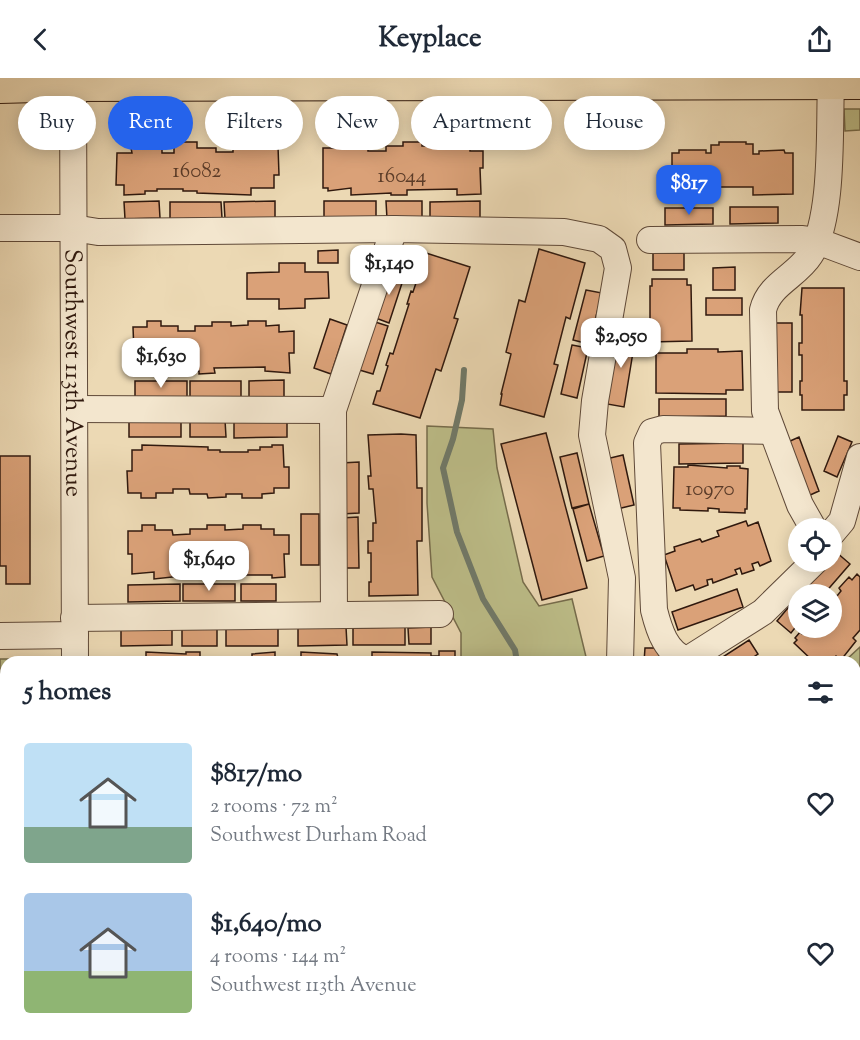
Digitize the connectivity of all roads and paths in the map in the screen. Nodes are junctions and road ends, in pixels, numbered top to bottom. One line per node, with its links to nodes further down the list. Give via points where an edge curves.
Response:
1 (845, 83): 2 (main road); 8 (street)
2 (73, 85): 3 (main road); 5 (street, Southwest 113th Avenue)
3 (0, 87)
4 (0, 228): 5 (street)
5 (73, 228): 6 (street, via 98,232); 10 (street, Southwest 113th Avenue)
6 (394, 229): 11 (street); 22 (street, via 564,232 599,239 613,249 618,268 592,435 622,578)
7 (650, 240): 8 (street)
8 (817, 241): 9 (street); 12 (street, via 800,268 765,300 763,398)
9 (860, 256)
10 (74, 409): 11 (street); 19 (street, Southwest 113th Avenue)
11 (333, 410): 18 (street)
12 (771, 431): 14 (street); 23 (street, via 663,429 652,432 647,443 654,610 657,625)
13 (860, 457): 15 (street)
14 (807, 518)
15 (842, 521)
16 (804, 572): 24 (street, via 764,612)
17 (440, 614): 18 (street)
18 (334, 615): 19 (street)
19 (74, 627): 20 (street); 21 (street, Southwest 113th Avenue)
20 (0, 636)
21 (75, 656)
22 (620, 656)
23 (676, 656)
24 (693, 656)

